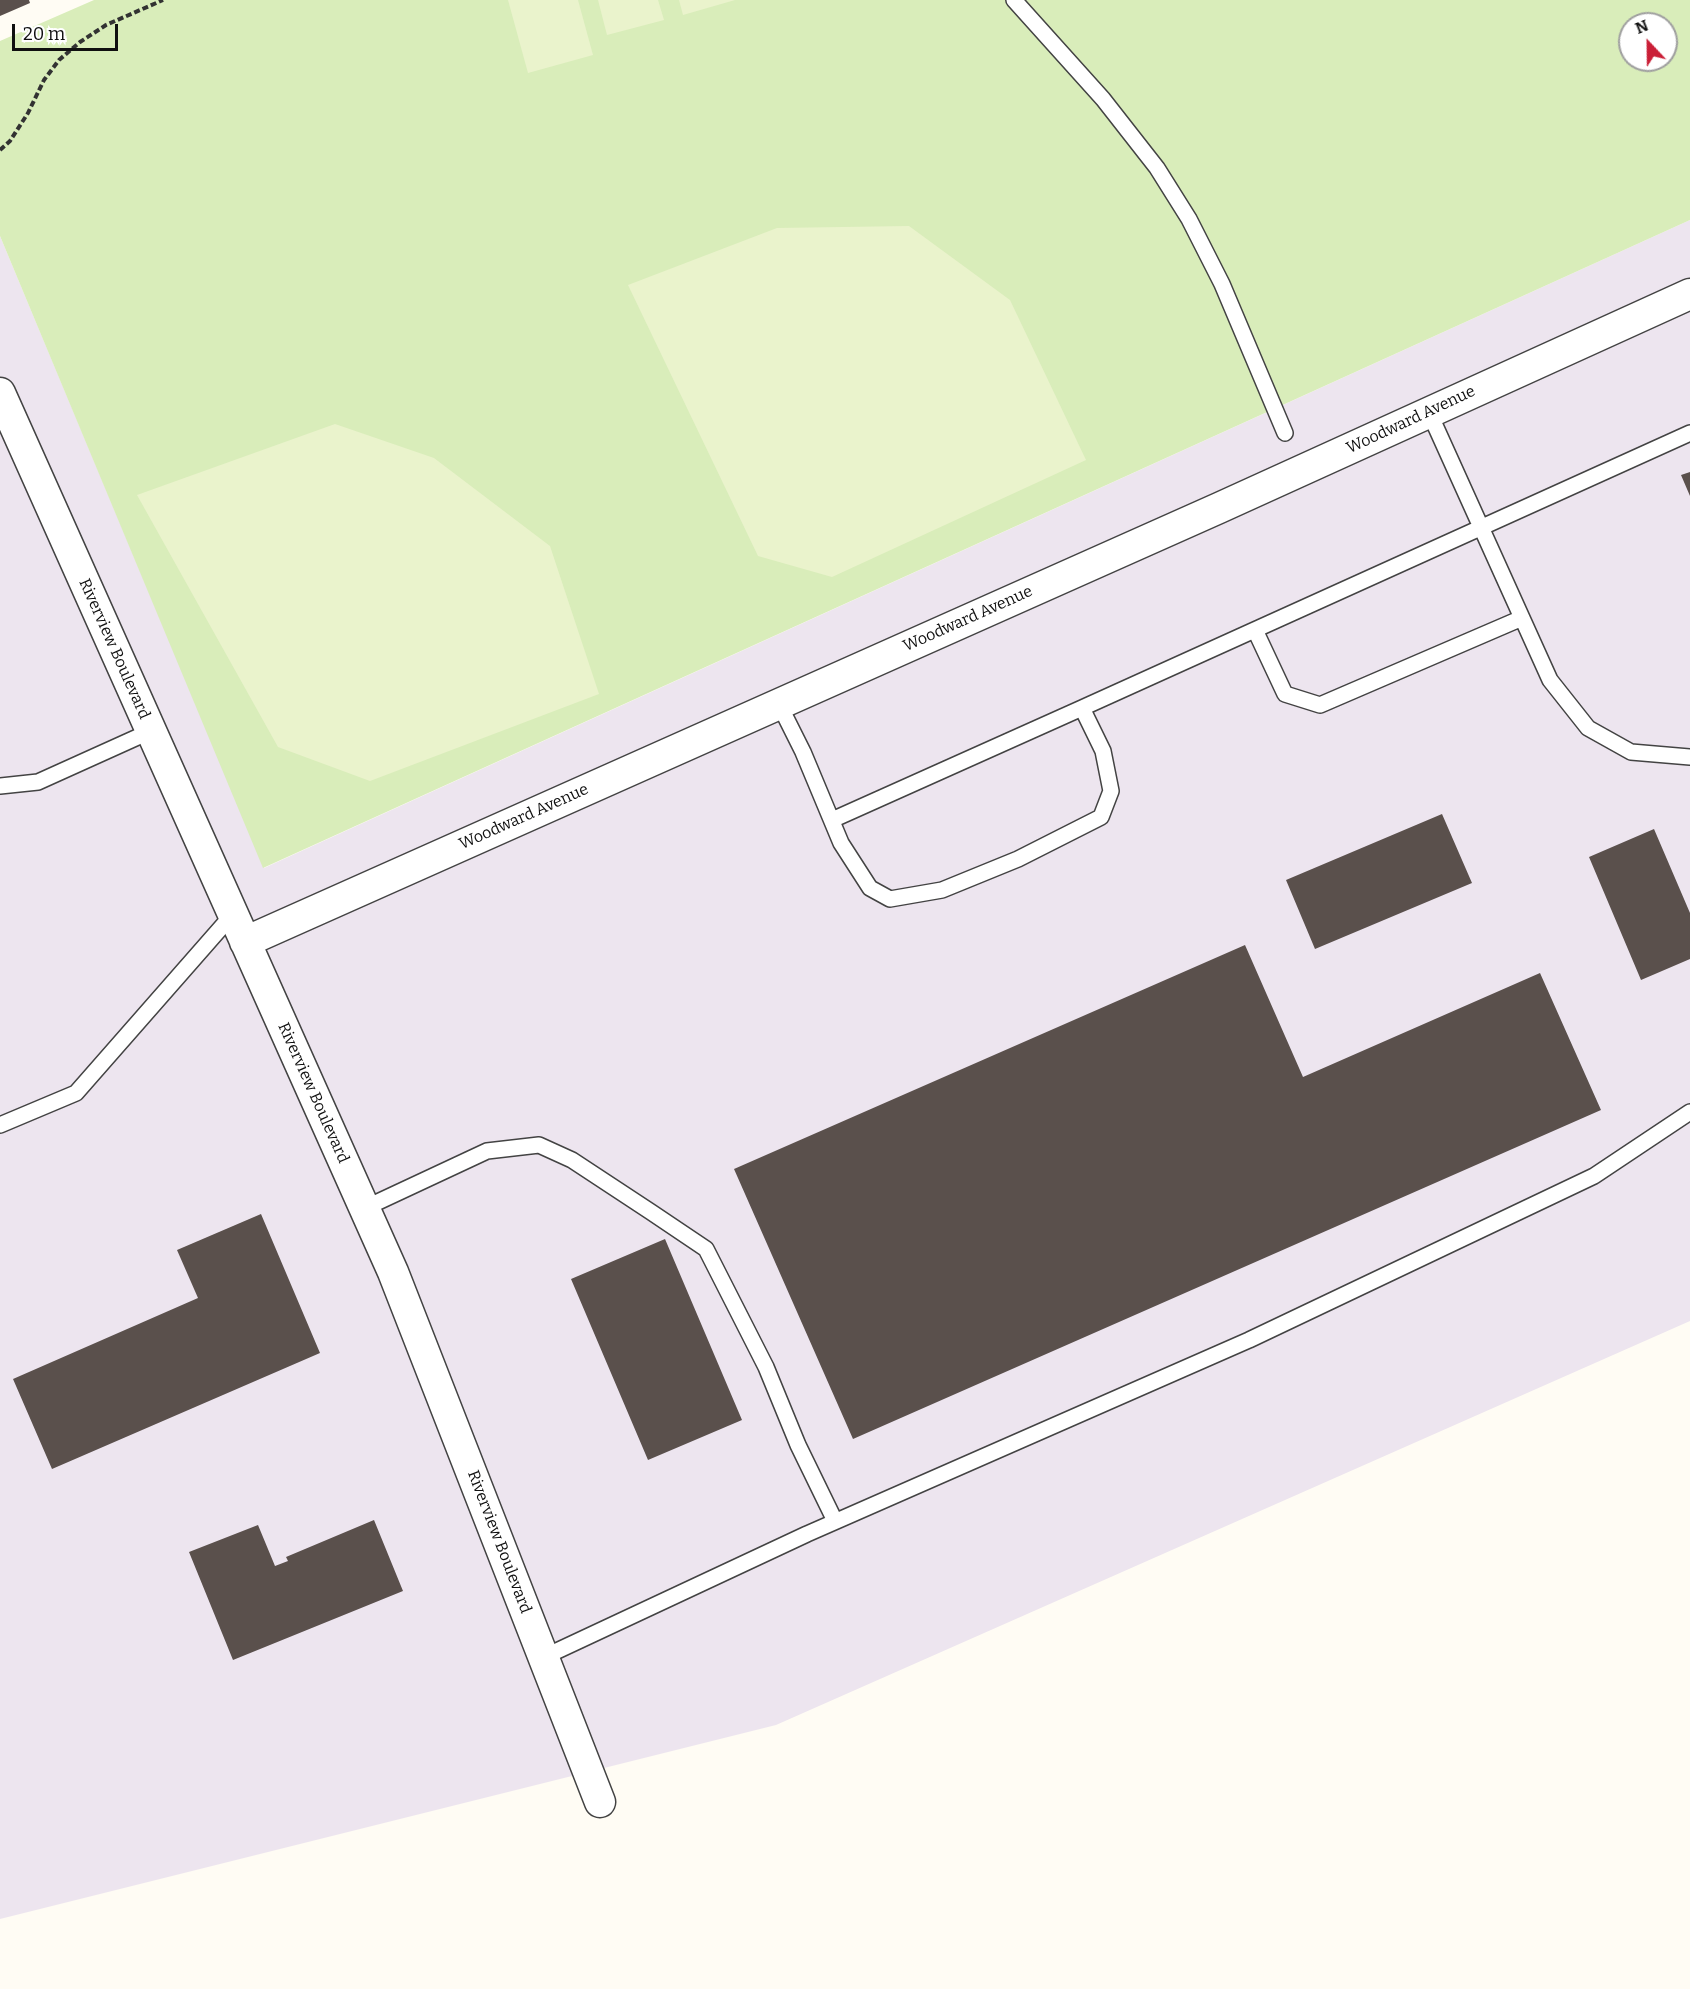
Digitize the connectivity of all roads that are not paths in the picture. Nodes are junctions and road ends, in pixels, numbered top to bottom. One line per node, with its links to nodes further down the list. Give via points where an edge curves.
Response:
1 (1014, 0): 5 (lane, via 1103,99 1157,168 1189,219 1222,284)
2 (1690, 294): 4 (street, Woodward Avenue)
3 (0, 393): 12 (street, Riverview Boulevard)
4 (1429, 412): 7 (lane); 10 (street, Woodward Avenue)
5 (1285, 433)
6 (1690, 433): 7 (lane)
7 (1482, 528): 8 (lane); 9 (lane)
8 (1522, 618): 9 (lane, via 1320,705 1285,694); 13 (lane, via 1550,680 1588,728 1631,752)
9 (1255, 630): 11 (lane)
10 (779, 704): 15 (lane); 17 (street, Woodward Avenue)
11 (1082, 708): 15 (lane); 15 (lane, via 1102,751 1111,791 1101,817 1018,859 942,890 890,899 870,888 841,843)
12 (151, 731): 14 (lane, via 38,782); 16 (street, Riverview Boulevard)
13 (1690, 757)
14 (0, 786)
15 (832, 820)
16 (233, 914): 17 (street, Riverview Boulevard); 19 (lane, via 76,1093)
17 (245, 942): 20 (street, Riverview Boulevard)
18 (1690, 1112): 21 (lane, via 1594,1176 1249,1340)
19 (0, 1125)
20 (365, 1208): 21 (lane, via 487,1151 539,1145 572,1160 651,1212 706,1249 766,1367 798,1445); 22 (street, Riverview Boulevard)
21 (836, 1521): 22 (lane)
22 (544, 1657): 23 (street, Riverview Boulevard)
23 (600, 1802)

